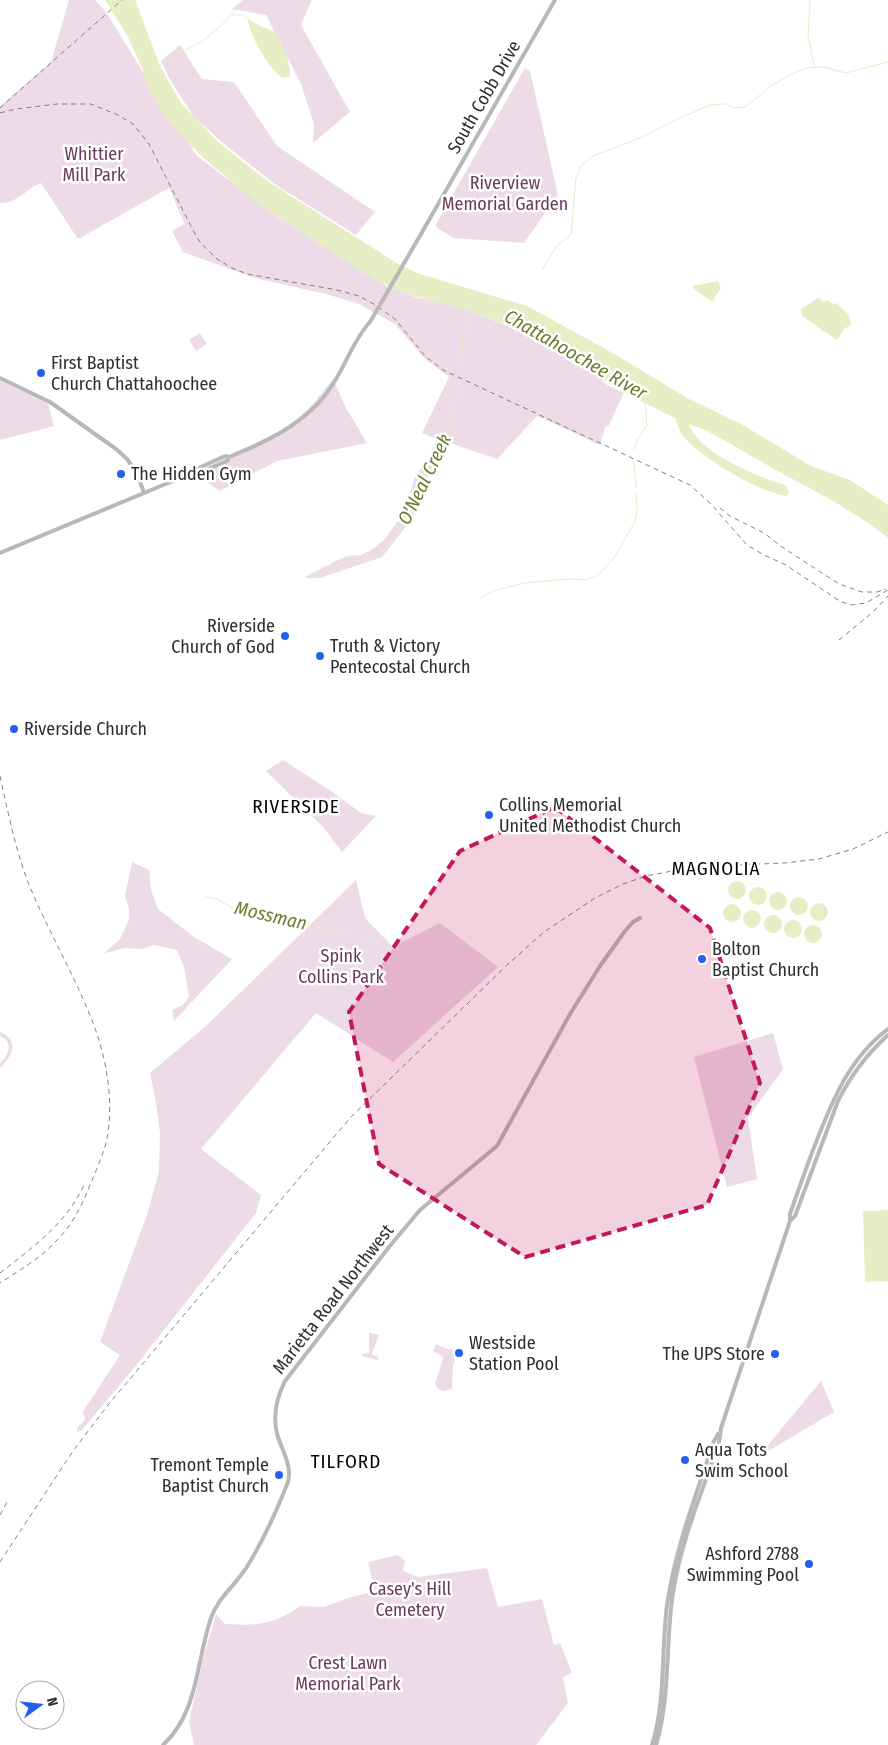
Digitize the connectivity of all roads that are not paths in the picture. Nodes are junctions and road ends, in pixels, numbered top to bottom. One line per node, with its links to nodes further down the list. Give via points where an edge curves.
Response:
1 (555, 0): 3 (main road, South Cobb Drive, bridge, via 336,380 311,410 277,436)
2 (0, 378): 3 (main road, via 50,402 116,449 135,469)
3 (144, 494): 4 (main road, South Cobb Drive)
4 (0, 553)
5 (640, 918): 9 (main road, Marietta Road Northwest, via 625,931 595,974 496,1146 420,1210 285,1381 276,1402 275,1422 289,1468 288,1482 247,1567 215,1608 188,1708 179,1726)
6 (888, 1029): 8 (main road, via 860,1055 839,1088 810,1159)
7 (888, 1036): 8 (main road, via 861,1064 845,1088 795,1216)
8 (790, 1221): 10 (main road, via 677,1571 670,1612 664,1707)
9 (163, 1745)
10 (654, 1745)

